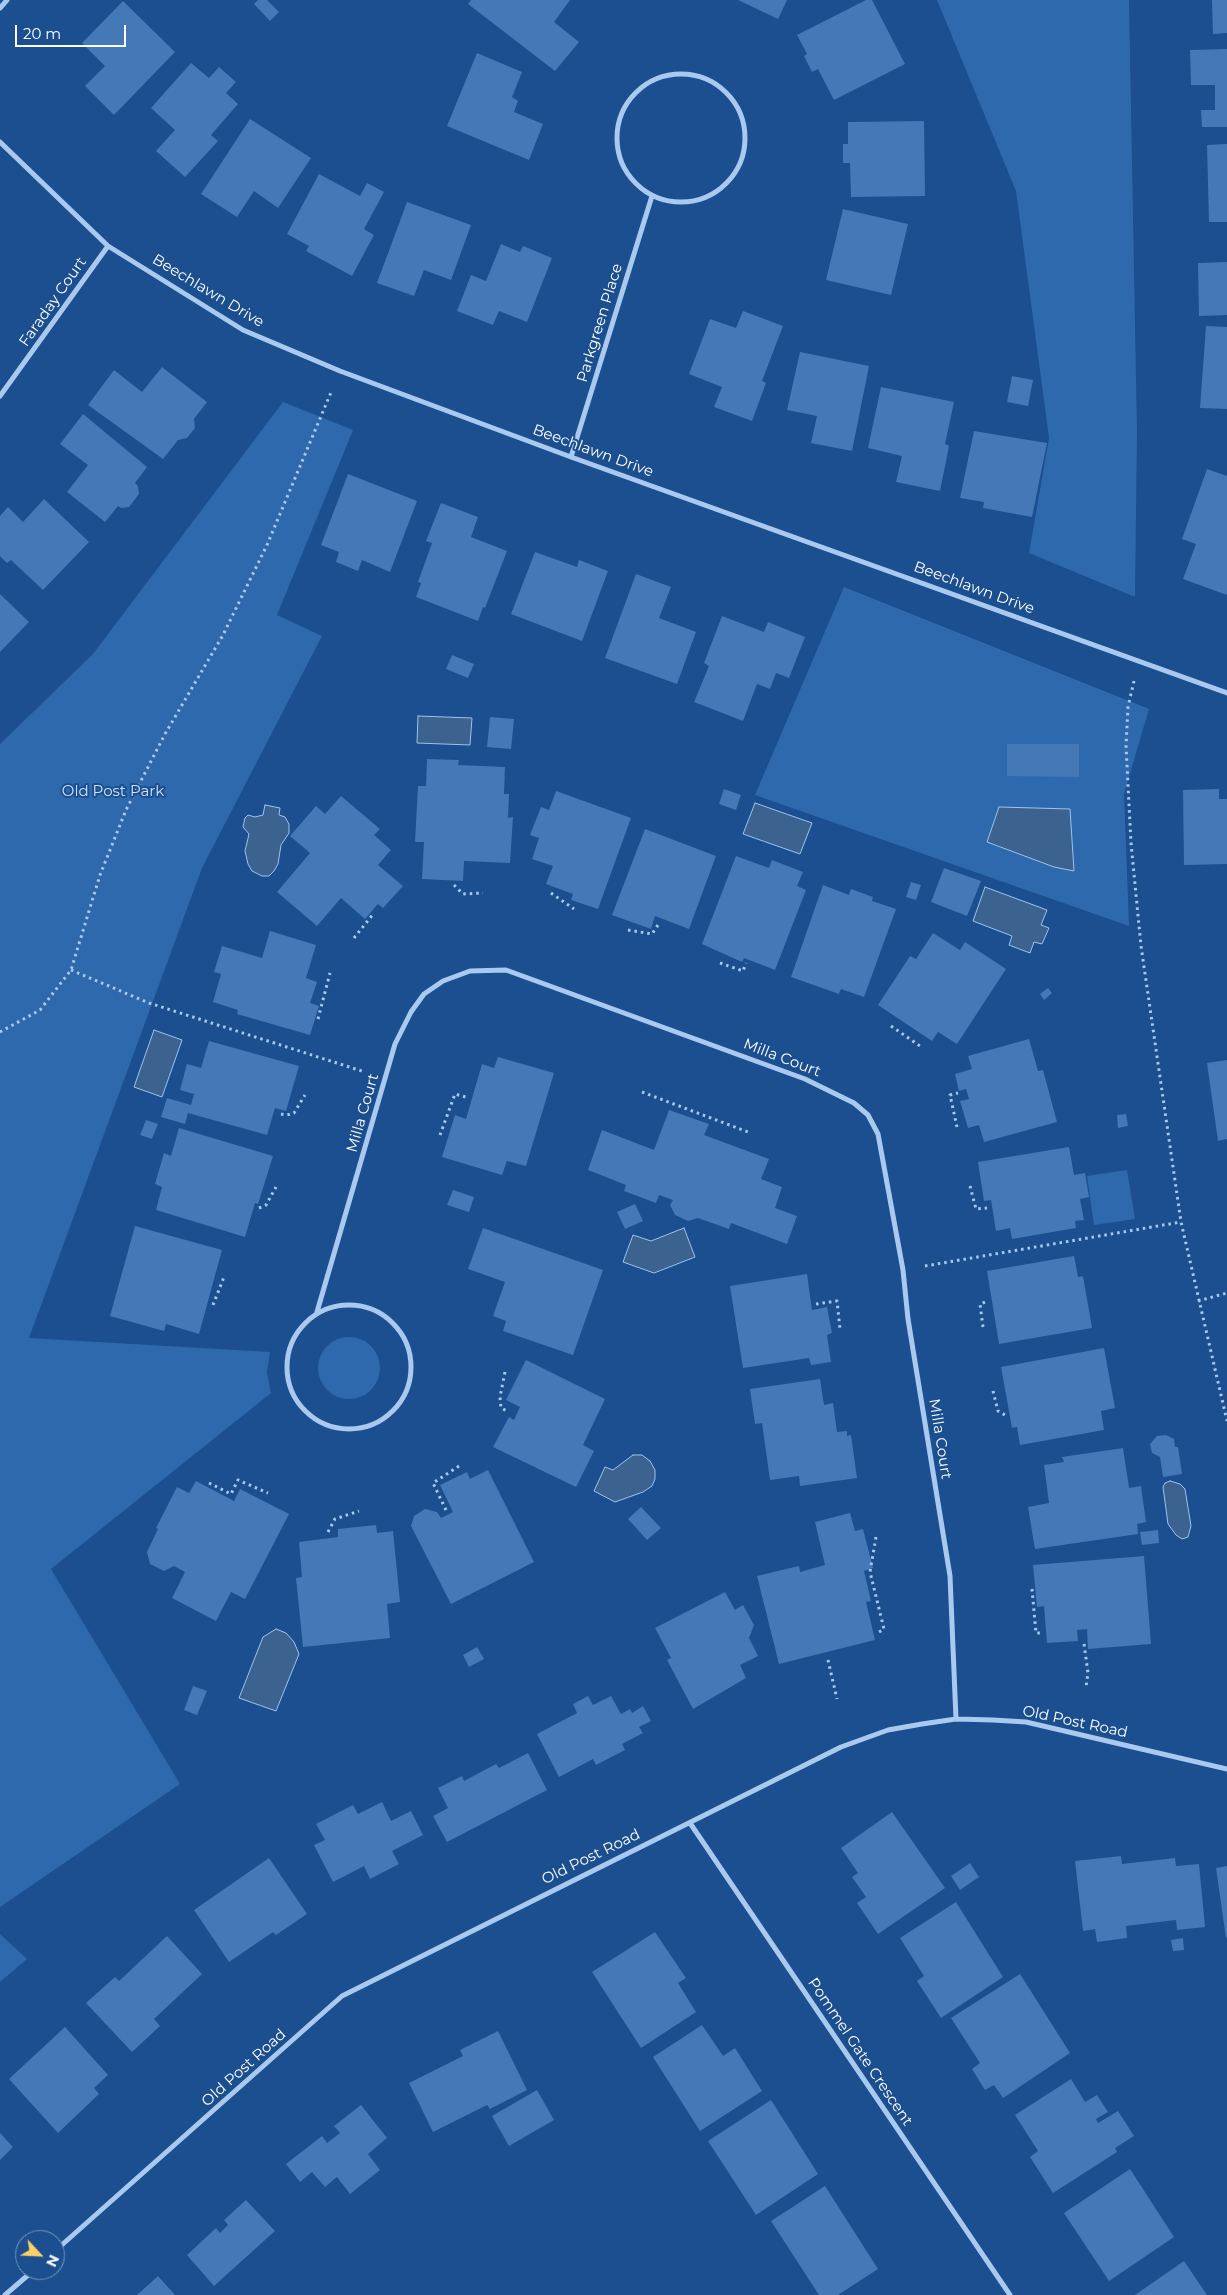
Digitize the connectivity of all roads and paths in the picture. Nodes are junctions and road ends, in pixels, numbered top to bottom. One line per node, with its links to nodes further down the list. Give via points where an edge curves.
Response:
1 (7, 0): 2 (street)
2 (0, 8)
3 (0, 142): 5 (street, Beechlawn Drive)
4 (652, 196): 4 (street, via 674,203 711,196 724,187 738,169 745,150 745,122 732,97 709,78 677,72 652,79 627,101 618,122 618,156 630,178); 8 (street, Parkgreen Place)
5 (108, 246): 6 (street, Beechlawn Drive, via 243,330); 7 (street, Faraday Court)
6 (340, 371): 8 (street, Beechlawn Drive); 21 (path, via 255,570 223,635 165,734 126,810 100,874)
7 (0, 396)
8 (571, 457): 9 (street, Beechlawn Drive)
9 (1138, 660): 10 (street, Beechlawn Drive); 40 (path, via 1128,707 1126,746 1131,843 1141,946)
10 (1227, 693)
11 (454, 885): 12 (path, via 463,894)
12 (483, 894)
13 (551, 894): 14 (path)
14 (574, 909)
15 (374, 913): 18 (path)
16 (658, 925): 17 (path, via 652,934)
17 (628, 930)
18 (354, 938)
19 (720, 963): 20 (path, via 743,971)
20 (746, 963)
21 (71, 970): 25 (path, via 40,1010); 27 (path, via 149,1003)
22 (330, 974): 23 (path)
23 (318, 1019)
24 (891, 1026): 26 (path)
25 (0, 1032)
26 (920, 1046)
27 (386, 1079): 41 (street, Milla Court, via 396,1044 411,1012 424,994 443,981 480,970 506,970 770,1066 839,1094 868,1114 878,1134 884,1158); 48 (street, Milla Court)
28 (642, 1092): 34 (path)
29 (958, 1094): 33 (path, via 950,1096)
30 (305, 1095): 32 (path, via 294,1112)
31 (468, 1098): 35 (path, via 455,1094)
32 (282, 1114)
33 (956, 1127)
34 (748, 1132)
35 (440, 1135)
36 (970, 1186): 39 (path, via 976,1209)
37 (276, 1187): 38 (path, via 266,1206)
38 (259, 1208)
39 (987, 1208)
40 (1181, 1222): 41 (path); 44 (path)
41 (903, 1270): 70 (street, Milla Court, via 950,1576)
42 (224, 1277): 47 (path)
43 (1227, 1294): 44 (path)
44 (1198, 1300): 55 (path)
45 (988, 1301): 49 (path, via 980,1304)
46 (816, 1304): 50 (path, via 836,1301)
47 (213, 1305)
48 (318, 1312): 48 (street, via 302,1325 289,1349 286,1362 288,1382 295,1400 309,1416 326,1426 346,1430 367,1428 386,1418 401,1403 409,1384 412,1362 399,1330 378,1311 358,1305 336,1305)
49 (983, 1328)
50 (840, 1329)
51 (505, 1372): 53 (path, via 501,1408)
52 (993, 1391): 54 (path, via 998,1411)
53 (509, 1412)
54 (1007, 1416)
55 (1227, 1421)
56 (459, 1466): 59 (path, via 432,1483)
57 (208, 1483): 58 (path, via 231,1494 238,1480)
58 (268, 1493)
59 (446, 1510)
60 (359, 1511): 61 (path, via 335,1519)
61 (328, 1532)
62 (876, 1537): 64 (path, via 870,1572 884,1629)
63 (1032, 1589): 65 (path, via 1036,1633)
64 (878, 1632)
65 (1042, 1633)
66 (1084, 1644): 68 (path, via 1088,1673)
67 (828, 1660): 69 (path)
68 (1086, 1687)
69 (837, 1699)
70 (956, 1719): 71 (street, Old Post Road, via 1026,1722); 72 (street, Old Post Road, via 888,1730 841,1747)
71 (1227, 1769)
72 (690, 1822): 73 (street, Old Post Road, via 342,1996); 76 (street, Pommel Gate Crescent)
73 (65, 2242)
74 (22, 2280): 75 (street)
75 (5, 2295)
76 (1010, 2295)

